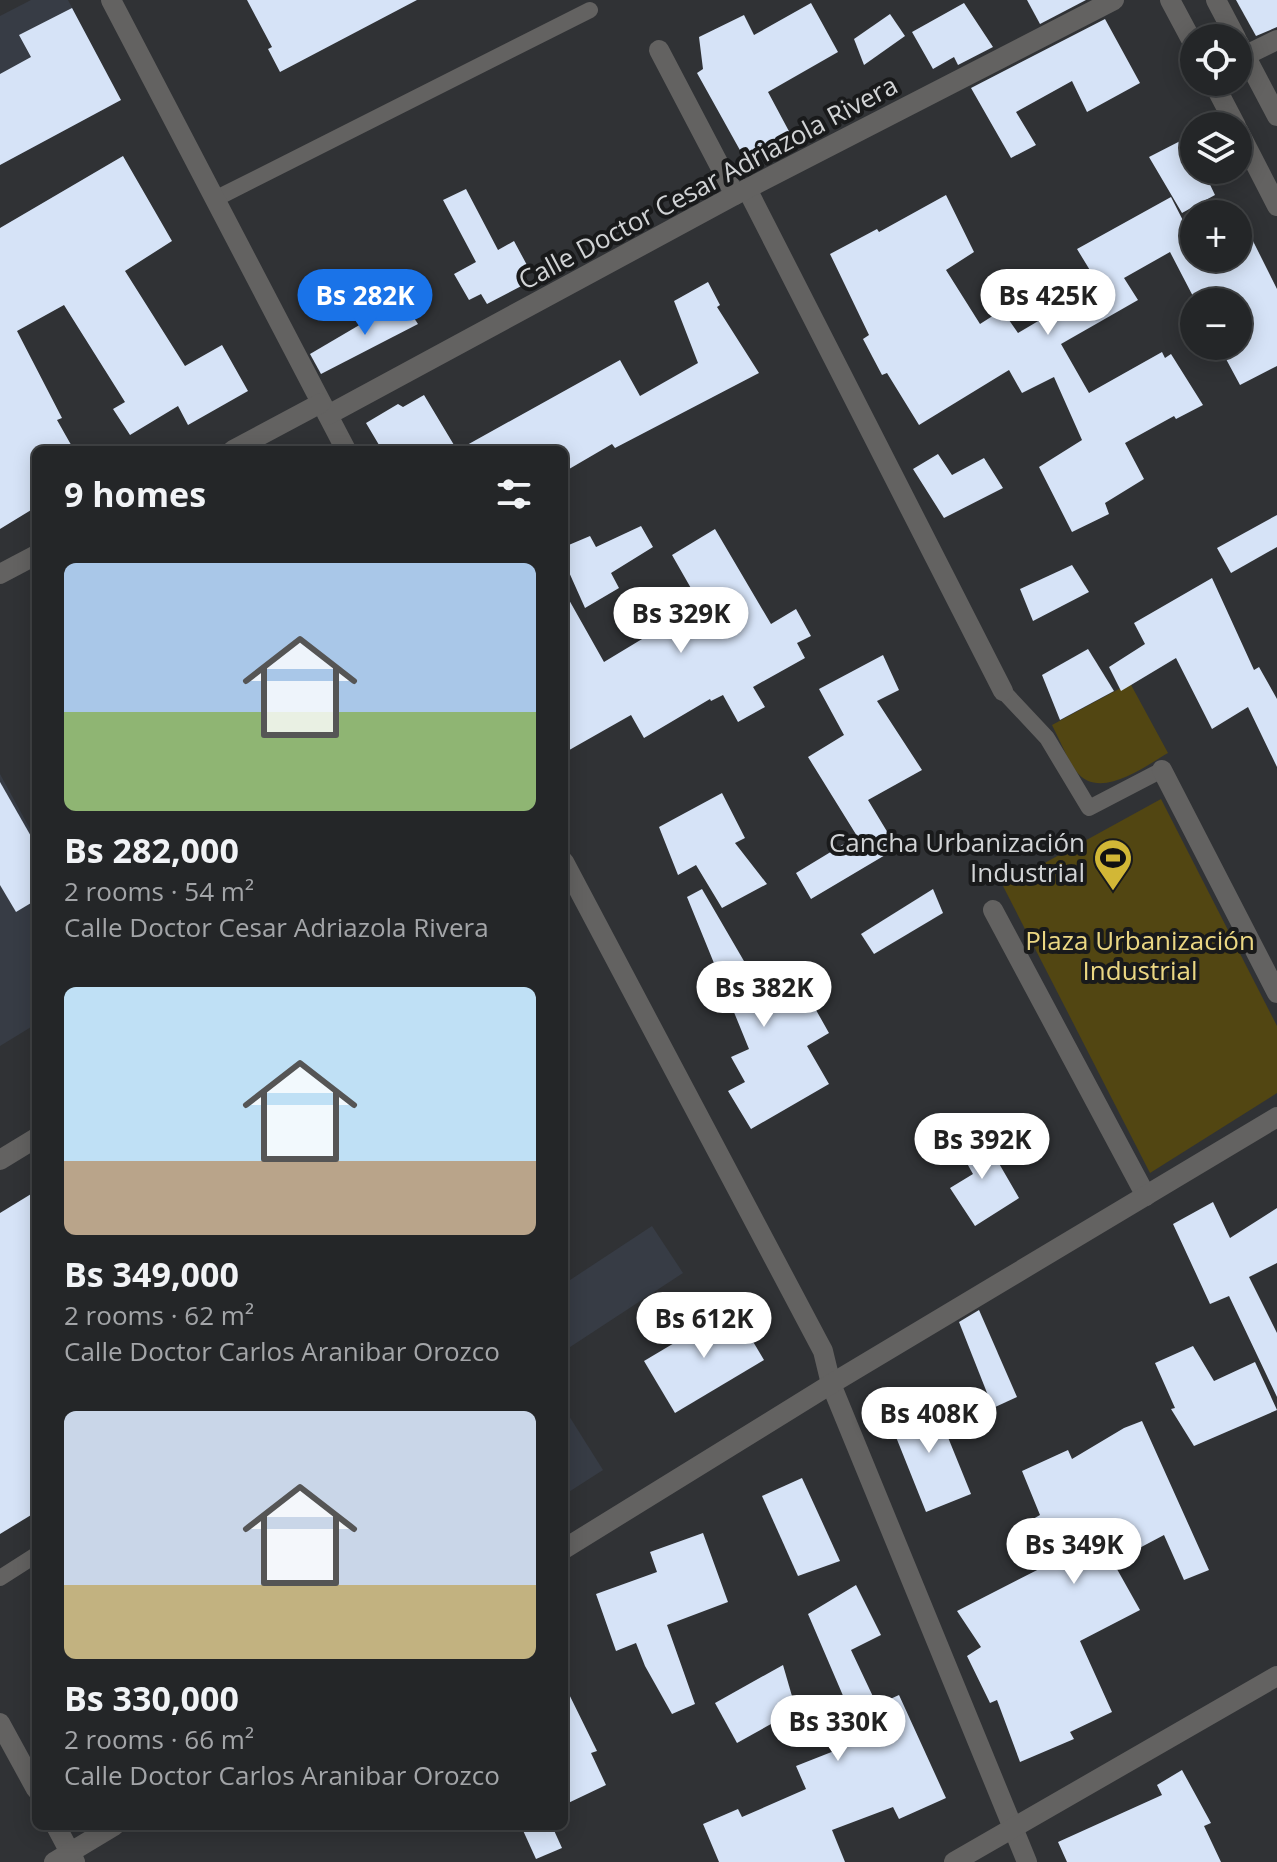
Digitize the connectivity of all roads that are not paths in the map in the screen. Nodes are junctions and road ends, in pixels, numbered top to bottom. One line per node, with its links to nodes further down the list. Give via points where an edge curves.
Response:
1 (111, 0): 15 (street)
2 (1114, 0): 14 (street, Calle Doctor Cesar Adriazola Rivera)
3 (1170, 0): 6 (street)
4 (1216, 0): 7 (street)
5 (590, 10): 15 (lane)
6 (1183, 24)
7 (1227, 24)
8 (1277, 40): 9 (street)
9 (1252, 46)
10 (659, 50): 14 (street)
11 (1252, 72): 12 (street)
12 (1277, 116)
13 (1252, 157): 16 (street)
14 (741, 192): 17 (street, Calle Doctor Cesar Adriazola Rivera); 22 (street)
15 (215, 199): 17 (street)
16 (1277, 206)
17 (325, 409): 18 (street, Calle Doctor Cesar Adriazola Rivera); 19 (street)
18 (242, 446)
19 (344, 446)
20 (32, 557): 21 (street)
21 (0, 574)
22 (1003, 691): 23 (lane, via 1047,738 1089,808)
23 (1162, 770): 26 (street)
24 (568, 870): 31 (street, via 823,1351)
25 (993, 910): 30 (street)
26 (1277, 993)
27 (1277, 1117): 30 (street)
28 (32, 1140): 29 (street)
29 (0, 1160)
30 (1146, 1196): 31 (street)
31 (831, 1384): 32 (street); 38 (street)
32 (568, 1547)
33 (32, 1558): 34 (lane)
34 (0, 1578)
35 (1277, 1676): 38 (street)
36 (0, 1723): 37 (street)
37 (32, 1782)
38 (1013, 1828): 42 (street); 43 (street)
39 (57, 1830): 41 (street)
40 (108, 1830): 41 (street)
41 (67, 1859)
42 (954, 1862)
43 (1027, 1862)

